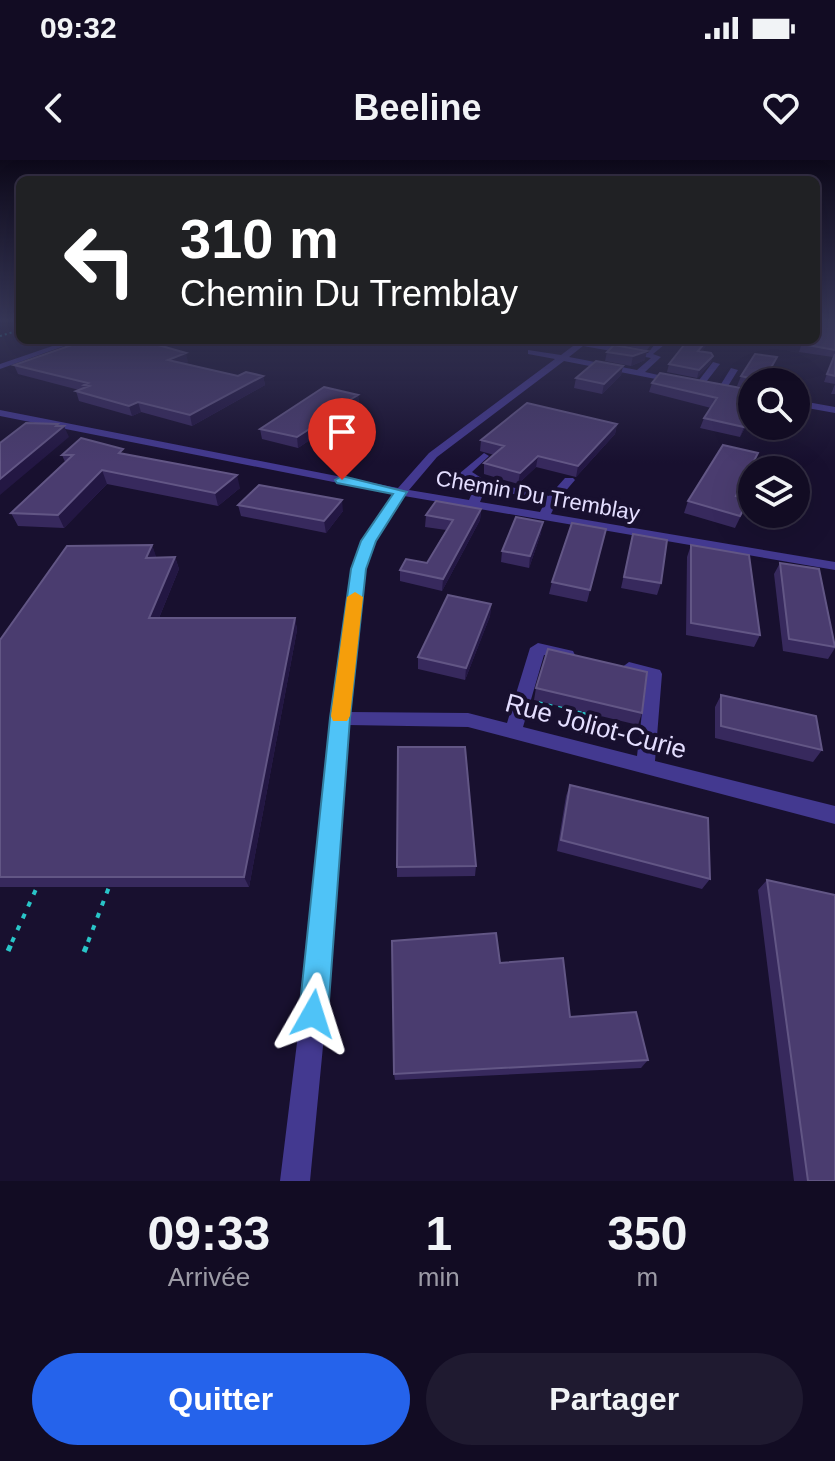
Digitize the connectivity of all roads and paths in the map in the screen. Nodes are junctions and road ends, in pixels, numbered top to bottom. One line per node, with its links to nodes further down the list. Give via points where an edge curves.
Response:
1 (551, 368): 10 (street)
2 (612, 368): 6 (street)
3 (645, 368): 6 (street)
4 (713, 368): 7 (street)
5 (734, 370): 8 (street)
6 (639, 373): 7 (street)
7 (700, 384): 8 (street)
8 (722, 389): 9 (street)
9 (737, 392)
10 (506, 401): 11 (street); 18 (street, via 433,455)
11 (521, 404)
12 (810, 406): 13 (street)
13 (835, 410)
14 (0, 413): 18 (street, Chemin Du Tremblay)
15 (484, 456): 17 (street, via 465,473)
16 (569, 480): 19 (street)
17 (482, 483): 19 (street); 20 (street)
18 (401, 492): 20 (street, Chemin Du Tremblay); 27 (street, via 369,541 359,569)
19 (552, 500): 21 (street)
20 (473, 504): 21 (street, Chemin Du Tremblay)
21 (544, 516): 22 (street, Chemin Du Tremblay)
22 (835, 566)
23 (581, 658): 25 (street, via 538,648)
24 (611, 664): 28 (street, via 654,674)
25 (530, 704): 26 (path); 29 (street)
26 (584, 712): 28 (path); 30 (path)
27 (340, 718): 29 (street, Rue Joliot-Curie, via 468,720); 37 (street)
28 (631, 729): 31 (street)
29 (513, 731): 31 (street, Rue Joliot-Curie)
30 (580, 738)
31 (645, 765): 32 (street, Rue Joliot-Curie)
32 (835, 815)
33 (37, 887): 35 (path)
34 (109, 887): 36 (path)
35 (8, 951)
36 (84, 952)
37 (295, 1181)

